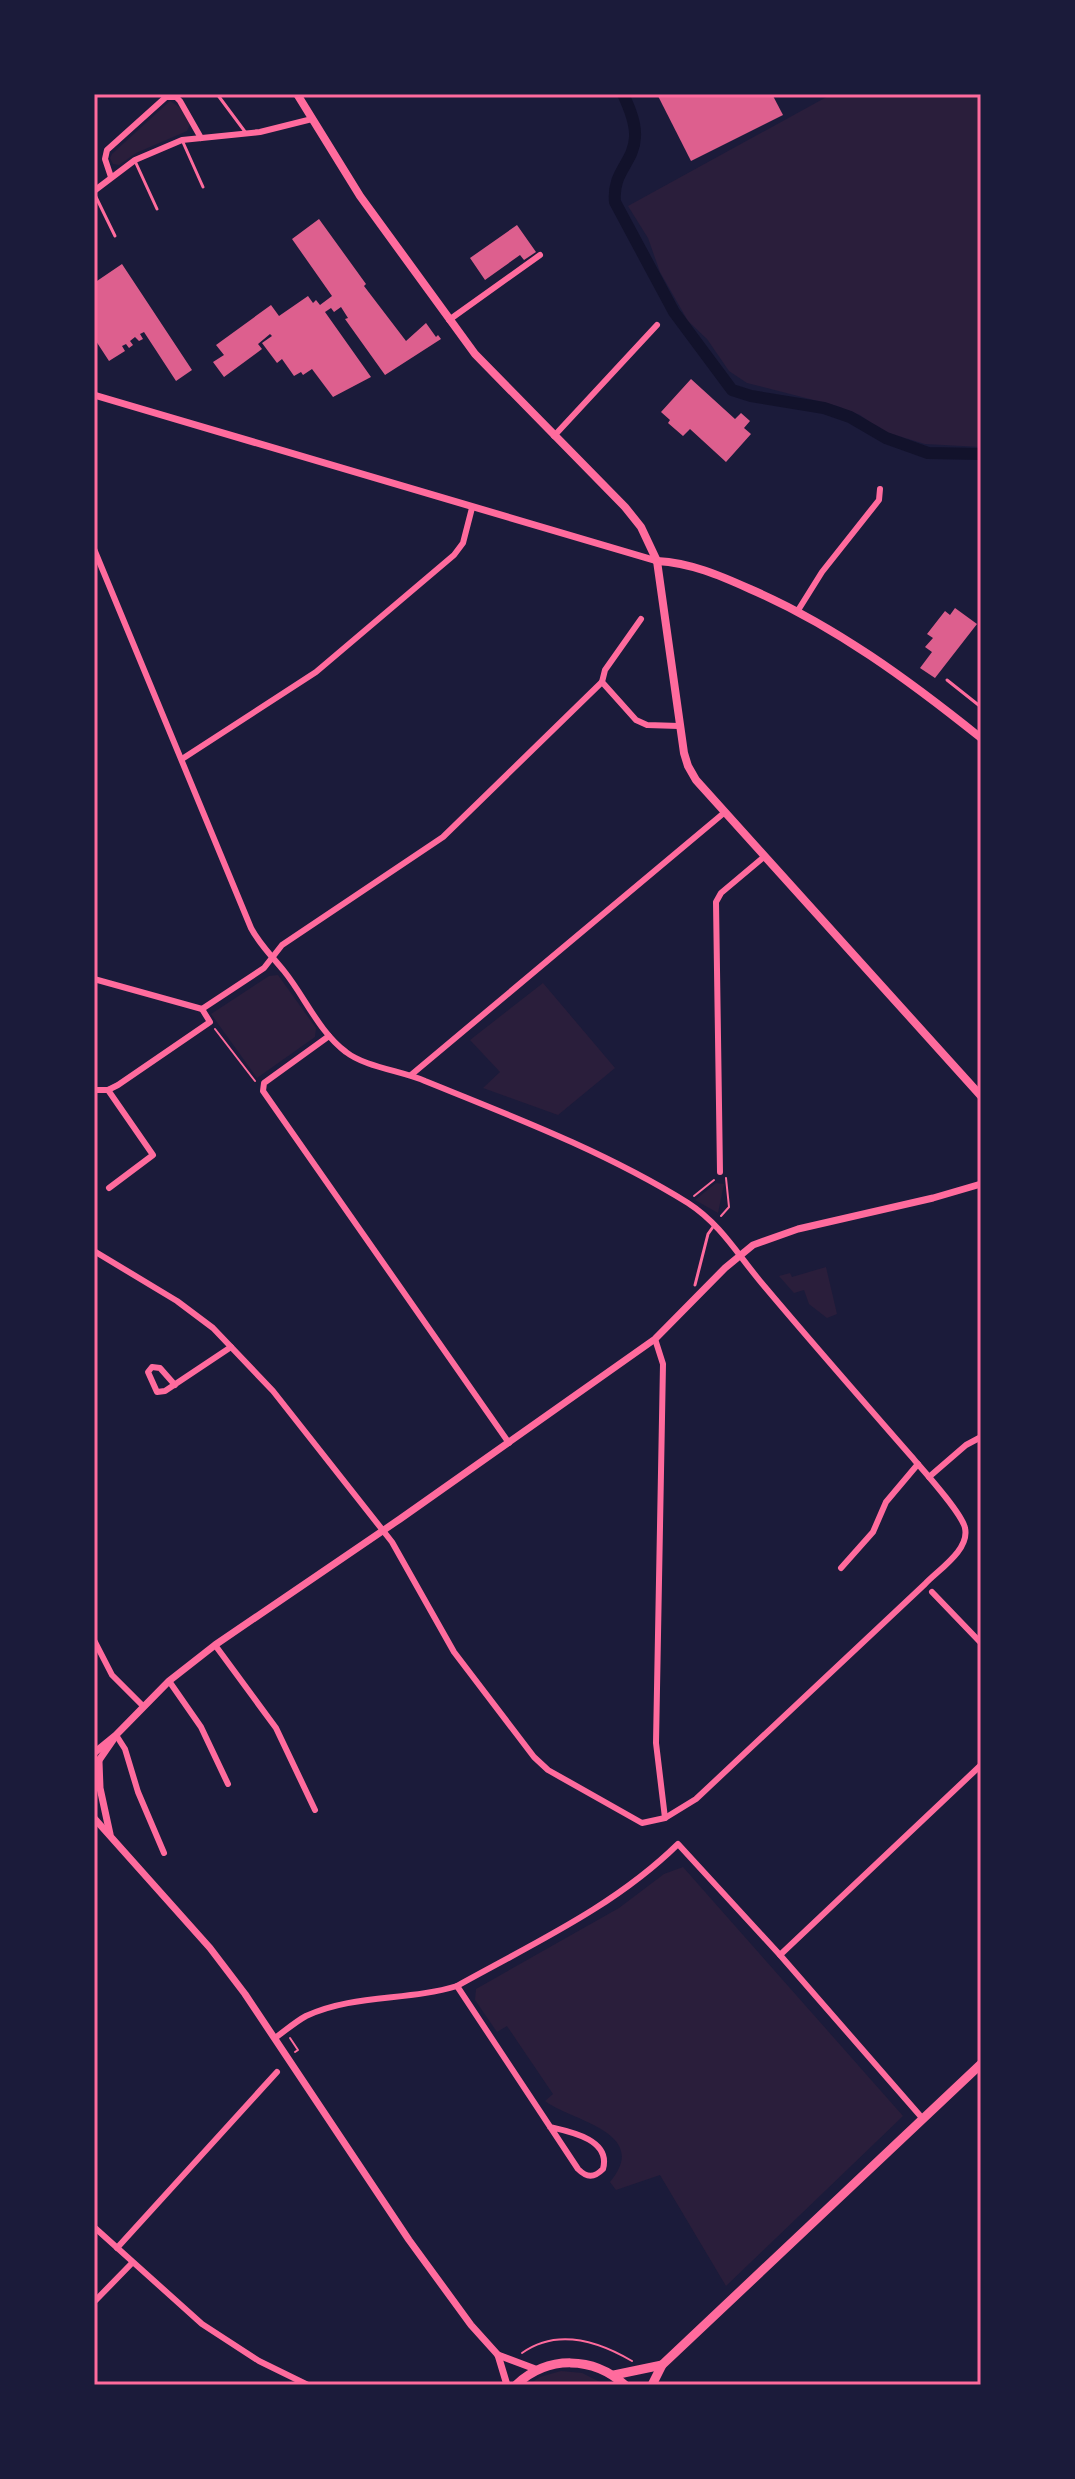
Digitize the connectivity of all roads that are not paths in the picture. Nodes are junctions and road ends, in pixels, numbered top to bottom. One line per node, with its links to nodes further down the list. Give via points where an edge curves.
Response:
1 (217, 94): 4 (lane)
2 (297, 94): 3 (main road)
3 (312, 119): 4 (street); 14 (main road)
4 (246, 133): 5 (street)
5 (201, 138): 6 (street); 8 (street, via 180,101 166,97 107,150)
6 (182, 140): 7 (street); 9 (lane)
7 (135, 160): 8 (street); 11 (lane)
8 (111, 177): 10 (street)
9 (203, 187)
10 (94, 192): 12 (lane)
11 (157, 209)
12 (115, 236)
13 (540, 255): 14 (street)
14 (449, 320): 17 (main road)
15 (657, 325): 17 (street)
16 (94, 395): 19 (street)
17 (554, 436): 21 (main road, via 636,520)
18 (880, 489): 22 (street, via 879,500)
19 (472, 508): 21 (street); 29 (street, via 463,543 454,555 316,672)
20 (94, 549): 29 (street)
21 (657, 561): 22 (main road, via 721,575); 27 (main road)
22 (797, 612): 28 (main road, via 893,670)
23 (641, 619): 25 (street)
24 (947, 680): 26 (lane)
25 (602, 682): 27 (street, via 636,720); 32 (street, via 458,825 282,945)
26 (981, 707)
27 (679, 726): 30 (main road, via 688,766)
28 (981, 738)
29 (182, 759): 32 (street, via 251,928)
30 (725, 812): 31 (main road); 36 (street)
31 (765, 856): 39 (main road); 40 (street, via 716,902)
32 (271, 959): 34 (street); 35 (street)
33 (94, 979): 34 (street)
34 (202, 1009): 38 (street, via 210,1022)
35 (329, 1036): 36 (street, via 348,1054); 51 (street, via 264,1083 263,1091)
36 (411, 1075): 43 (street, via 563,1138 686,1202)
37 (94, 1090): 38 (street)
38 (108, 1090): 42 (street, via 153,1155)
39 (981, 1096)
40 (720, 1172)
41 (981, 1184): 45 (street, via 762,1240)
42 (109, 1188)
43 (715, 1224): 45 (street); 46 (lane)
44 (94, 1251): 48 (street, via 177,1301)
45 (739, 1254): 47 (street); 52 (street)
46 (695, 1285)
47 (655, 1339): 51 (street); 69 (street, via 663,1364 656,1743)
48 (231, 1347): 49 (street); 54 (street, via 273,1391)
49 (175, 1385): 49 (street, via 157,1392 148,1372 160,1368)
50 (981, 1437): 53 (street)
51 (509, 1443): 54 (street)
52 (918, 1464): 53 (street); 55 (street, via 886,1502 873,1532)
53 (929, 1477): 69 (street, via 967,1531 959,1550 696,1799)
54 (383, 1531): 59 (street); 69 (street, via 454,1652 541,1764 633,1820)
55 (841, 1568)
56 (932, 1592): 58 (street)
57 (94, 1640): 61 (street, via 112,1675)
58 (981, 1643)
59 (215, 1645): 60 (street); 67 (street, via 276,1728)
60 (169, 1681): 61 (street); 66 (street, via 201,1727)
61 (143, 1706): 62 (street)
62 (116, 1735): 63 (street); 64 (street); 71 (street)
63 (94, 1753)
64 (96, 1765): 70 (street)
65 (981, 1765): 72 (street)
66 (228, 1784)
67 (315, 1810)
68 (94, 1818): 70 (street)
69 (665, 1818)
70 (110, 1836): 74 (street, via 210,1948)
71 (164, 1853)
72 (780, 1955): 73 (street, via 678,1844 613,1898); 77 (street)
73 (457, 1986): 74 (street, via 332,2006 303,2017); 78 (street)
74 (275, 2038): 83 (street, via 431,2270)
75 (979, 2069): 77 (main road)
76 (277, 2072): 80 (street)
77 (923, 2119): 84 (main road)
78 (550, 2127): 78 (street, via 584,2176 603,2169 605,2161 596,2144)
79 (94, 2227): 80 (street)
80 (117, 2248): 81 (street)
81 (132, 2263): 82 (street); 87 (street, via 202,2324)
82 (94, 2302)
83 (498, 2355): 85 (street); 88 (street)
84 (662, 2365): 86 (main road); 91 (main road)
85 (538, 2370): 86 (main road, via 577,2362); 89 (main road)
86 (614, 2375): 90 (main road)
87 (308, 2385)
88 (507, 2385)
89 (516, 2385)
90 (625, 2385)
91 (652, 2385)

